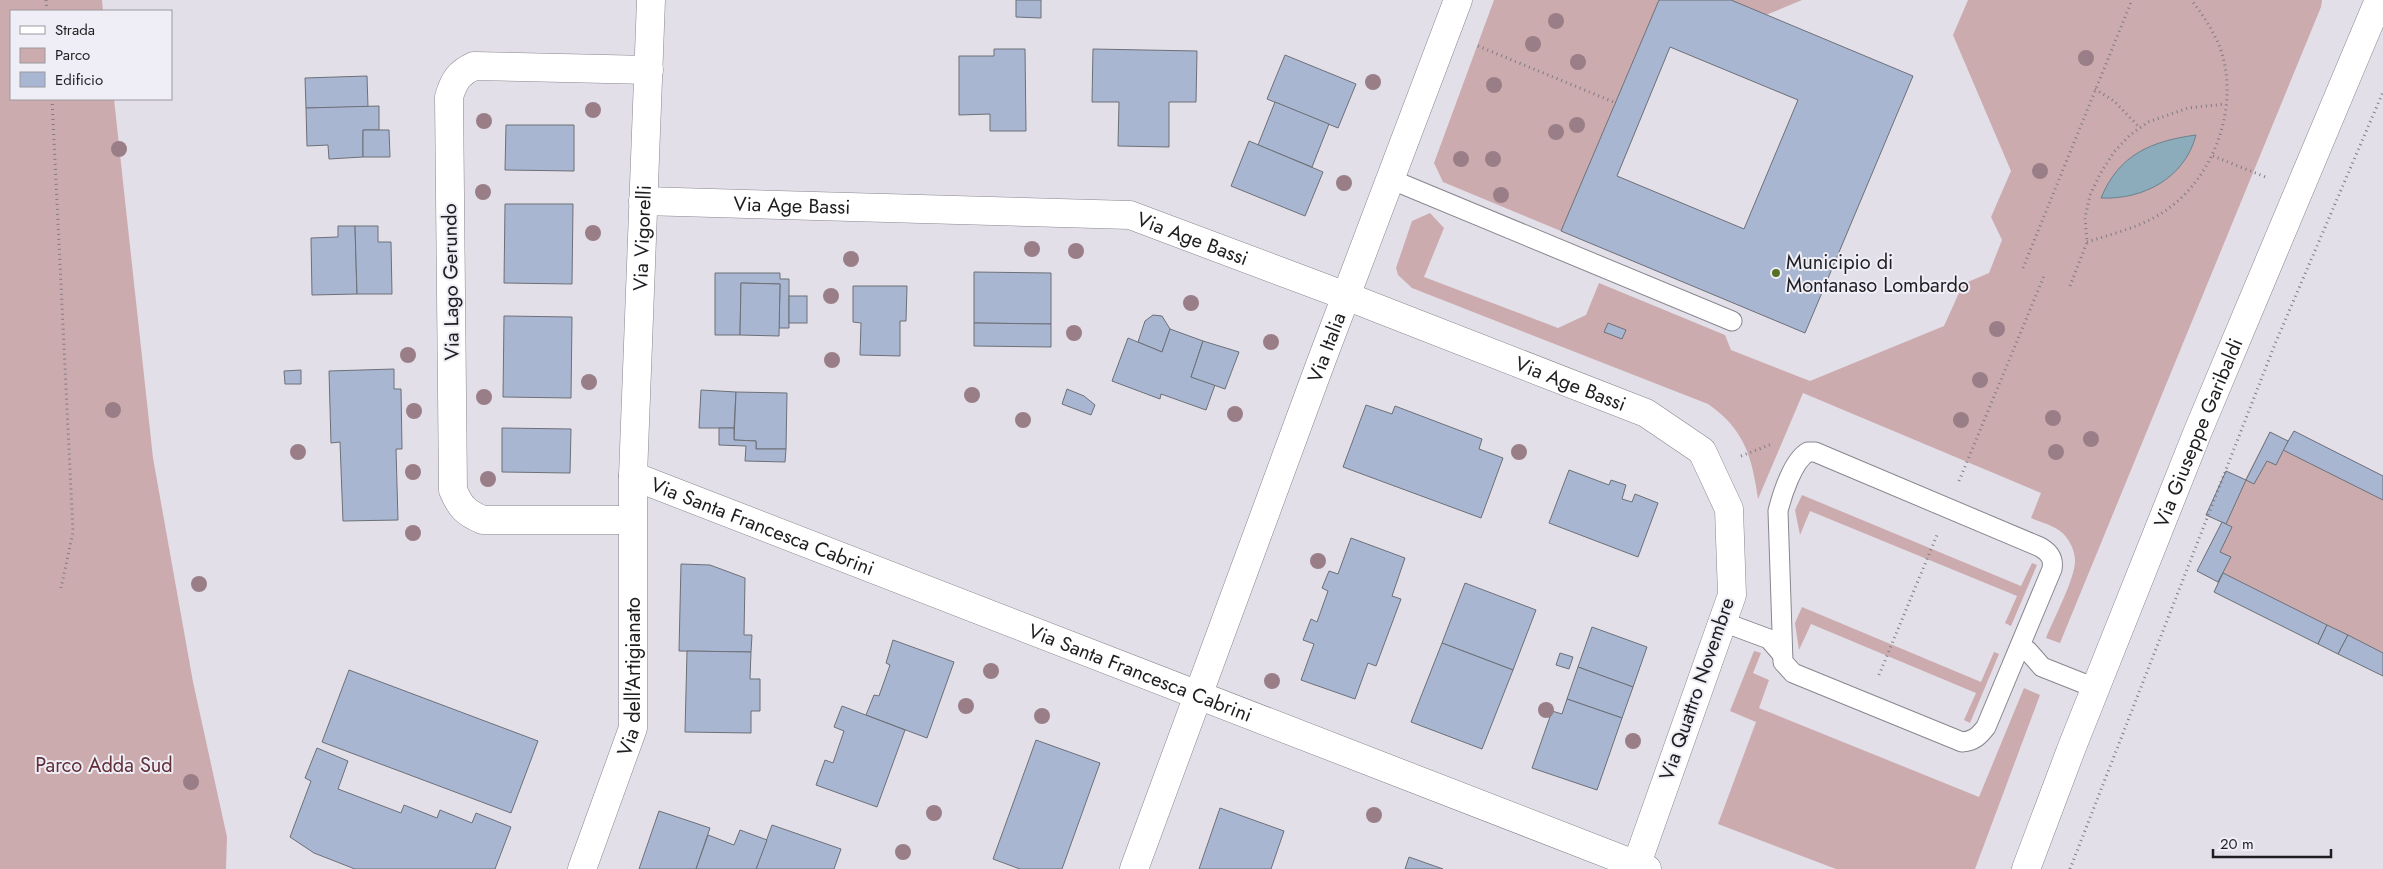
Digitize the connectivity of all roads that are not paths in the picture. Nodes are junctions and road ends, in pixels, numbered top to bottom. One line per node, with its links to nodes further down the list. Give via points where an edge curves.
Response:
1 (651, 0): 4 (street, Via Vigorelli)
2 (1458, 0): 5 (street, Via Italia)
3 (2378, 0): 15 (street, Via Giuseppe Garibaldi, via 2198,431)
4 (649, 70): 6 (street, Via Vigorelli); 11 (street, Via Lago Gerundo, via 474,66 460,73 449,96 453,490 458,503 467,513 483,520)
5 (1390, 178): 7 (street, Via Italia); 8 (lane)
6 (643, 201): 7 (street, Via Age Bassi, via 1130,215); 10 (street, Via Vigorelli)
7 (1346, 296): 9 (street, Via Age Bassi, via 1646,413); 16 (street, Via Italia)
8 (1732, 321)
9 (1706, 460): 12 (street, Via Quattro Novembre, via 1730,509 1732,595)
10 (632, 476): 11 (street, Via dell'Artigianato); 16 (street, Via Santa Francesca Cabrini)
11 (632, 520): 18 (street, Via dell'Artigianato, via 633,728)
12 (1722, 622): 14 (lane, via 1769,639); 17 (street, Via Quattro Novembre)
13 (2020, 647): 14 (lane, via 1986,727 1970,742 1962,742 1793,673 1783,662); 14 (lane, via 2052,569 2052,559 2046,550 1815,452 1805,454 1797,462 1778,511); 15 (lane, via 2042,667)
14 (1782, 654)
15 (2095, 688): 20 (street, Via Giuseppe Garibaldi)
16 (1199, 696): 17 (street, Via Santa Francesca Cabrini); 19 (street, Via Italia)
17 (1639, 868)
18 (582, 869)
19 (1134, 869)
20 (2026, 869)

